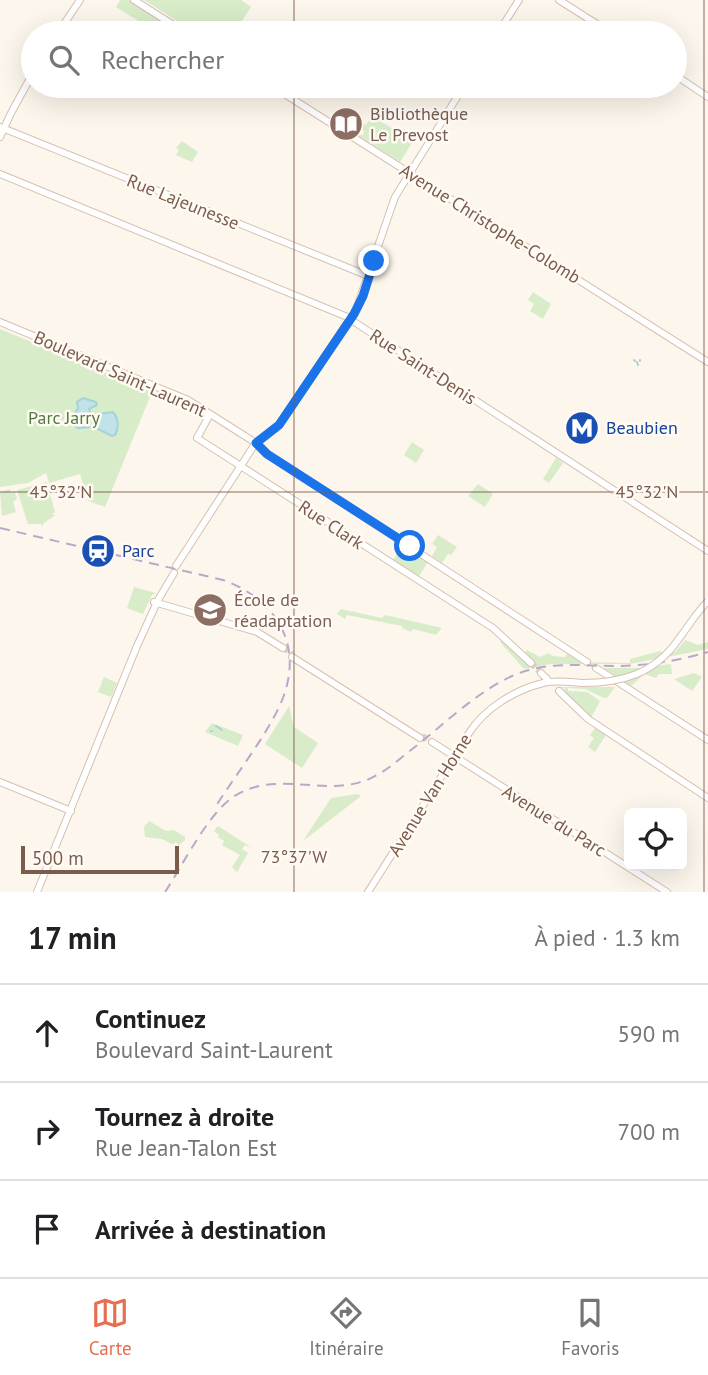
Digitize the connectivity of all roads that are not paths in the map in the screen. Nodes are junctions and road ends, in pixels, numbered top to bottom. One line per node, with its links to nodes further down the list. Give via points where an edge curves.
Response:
1 (134, 0): 7 (main road)
2 (139, 0): 8 (main road)
3 (519, 0): 9 (main road)
4 (559, 0): 10 (main road)
5 (79, 1): 6 (main road)
6 (66, 21)
7 (169, 21)
8 (171, 21)
9 (506, 21)
10 (592, 21)
11 (687, 83): 13 (main road)
12 (21, 94): 16 (main road)
13 (708, 97)
14 (291, 98): 18 (main road, Avenue Christophe-Colomb)
15 (456, 98): 18 (main road)
16 (2, 128): 17 (main road); 21 (main road, Rue Lajeunesse)
17 (0, 137)
18 (409, 173): 20 (main road); 24 (main road, Avenue Christophe-Colomb)
19 (0, 174): 22 (main road, Rue Saint-Denis)
20 (381, 235): 21 (main road); 22 (main road, via 363,296)
21 (366, 275): 22 (main road)
22 (349, 319): 26 (main road, via 279,425); 28 (main road, Rue Saint-Denis)
23 (0, 324): 25 (main road, Boulevard Saint-Laurent, via 181,401 208,418); 26 (main road, Boulevard Saint-Laurent, via 185,399)
24 (708, 362)
25 (197, 439): 27 (main road, Rue Clark)
26 (255, 444): 27 (main road); 33 (main road, Boulevard Saint-Laurent)
27 (240, 466): 30 (main road); 34 (main road, Rue Clark, via 494,628)
28 (708, 551)
29 (708, 603): 42 (main road, Avenue Van Horne, bridge, via 653,667 622,681 552,682 506,698 472,728)
30 (155, 604): 31 (main road, via 253,631); 45 (main road)
31 (283, 650)
32 (292, 655): 39 (main road)
33 (587, 662)
34 (531, 663)
35 (596, 668): 40 (main road)
36 (541, 673): 37 (main road)
37 (547, 679)
38 (559, 691): 44 (main road, via 600,728)
39 (421, 737)
40 (708, 740)
41 (431, 743): 42 (main road, Avenue du Parc)
42 (453, 757): 47 (main road, Avenue Van Horne); 48 (main road, Avenue du Parc)
43 (0, 784): 45 (main road)
44 (708, 798)
45 (68, 811): 46 (main road)
46 (35, 892)
47 (369, 892)
48 (667, 892)

